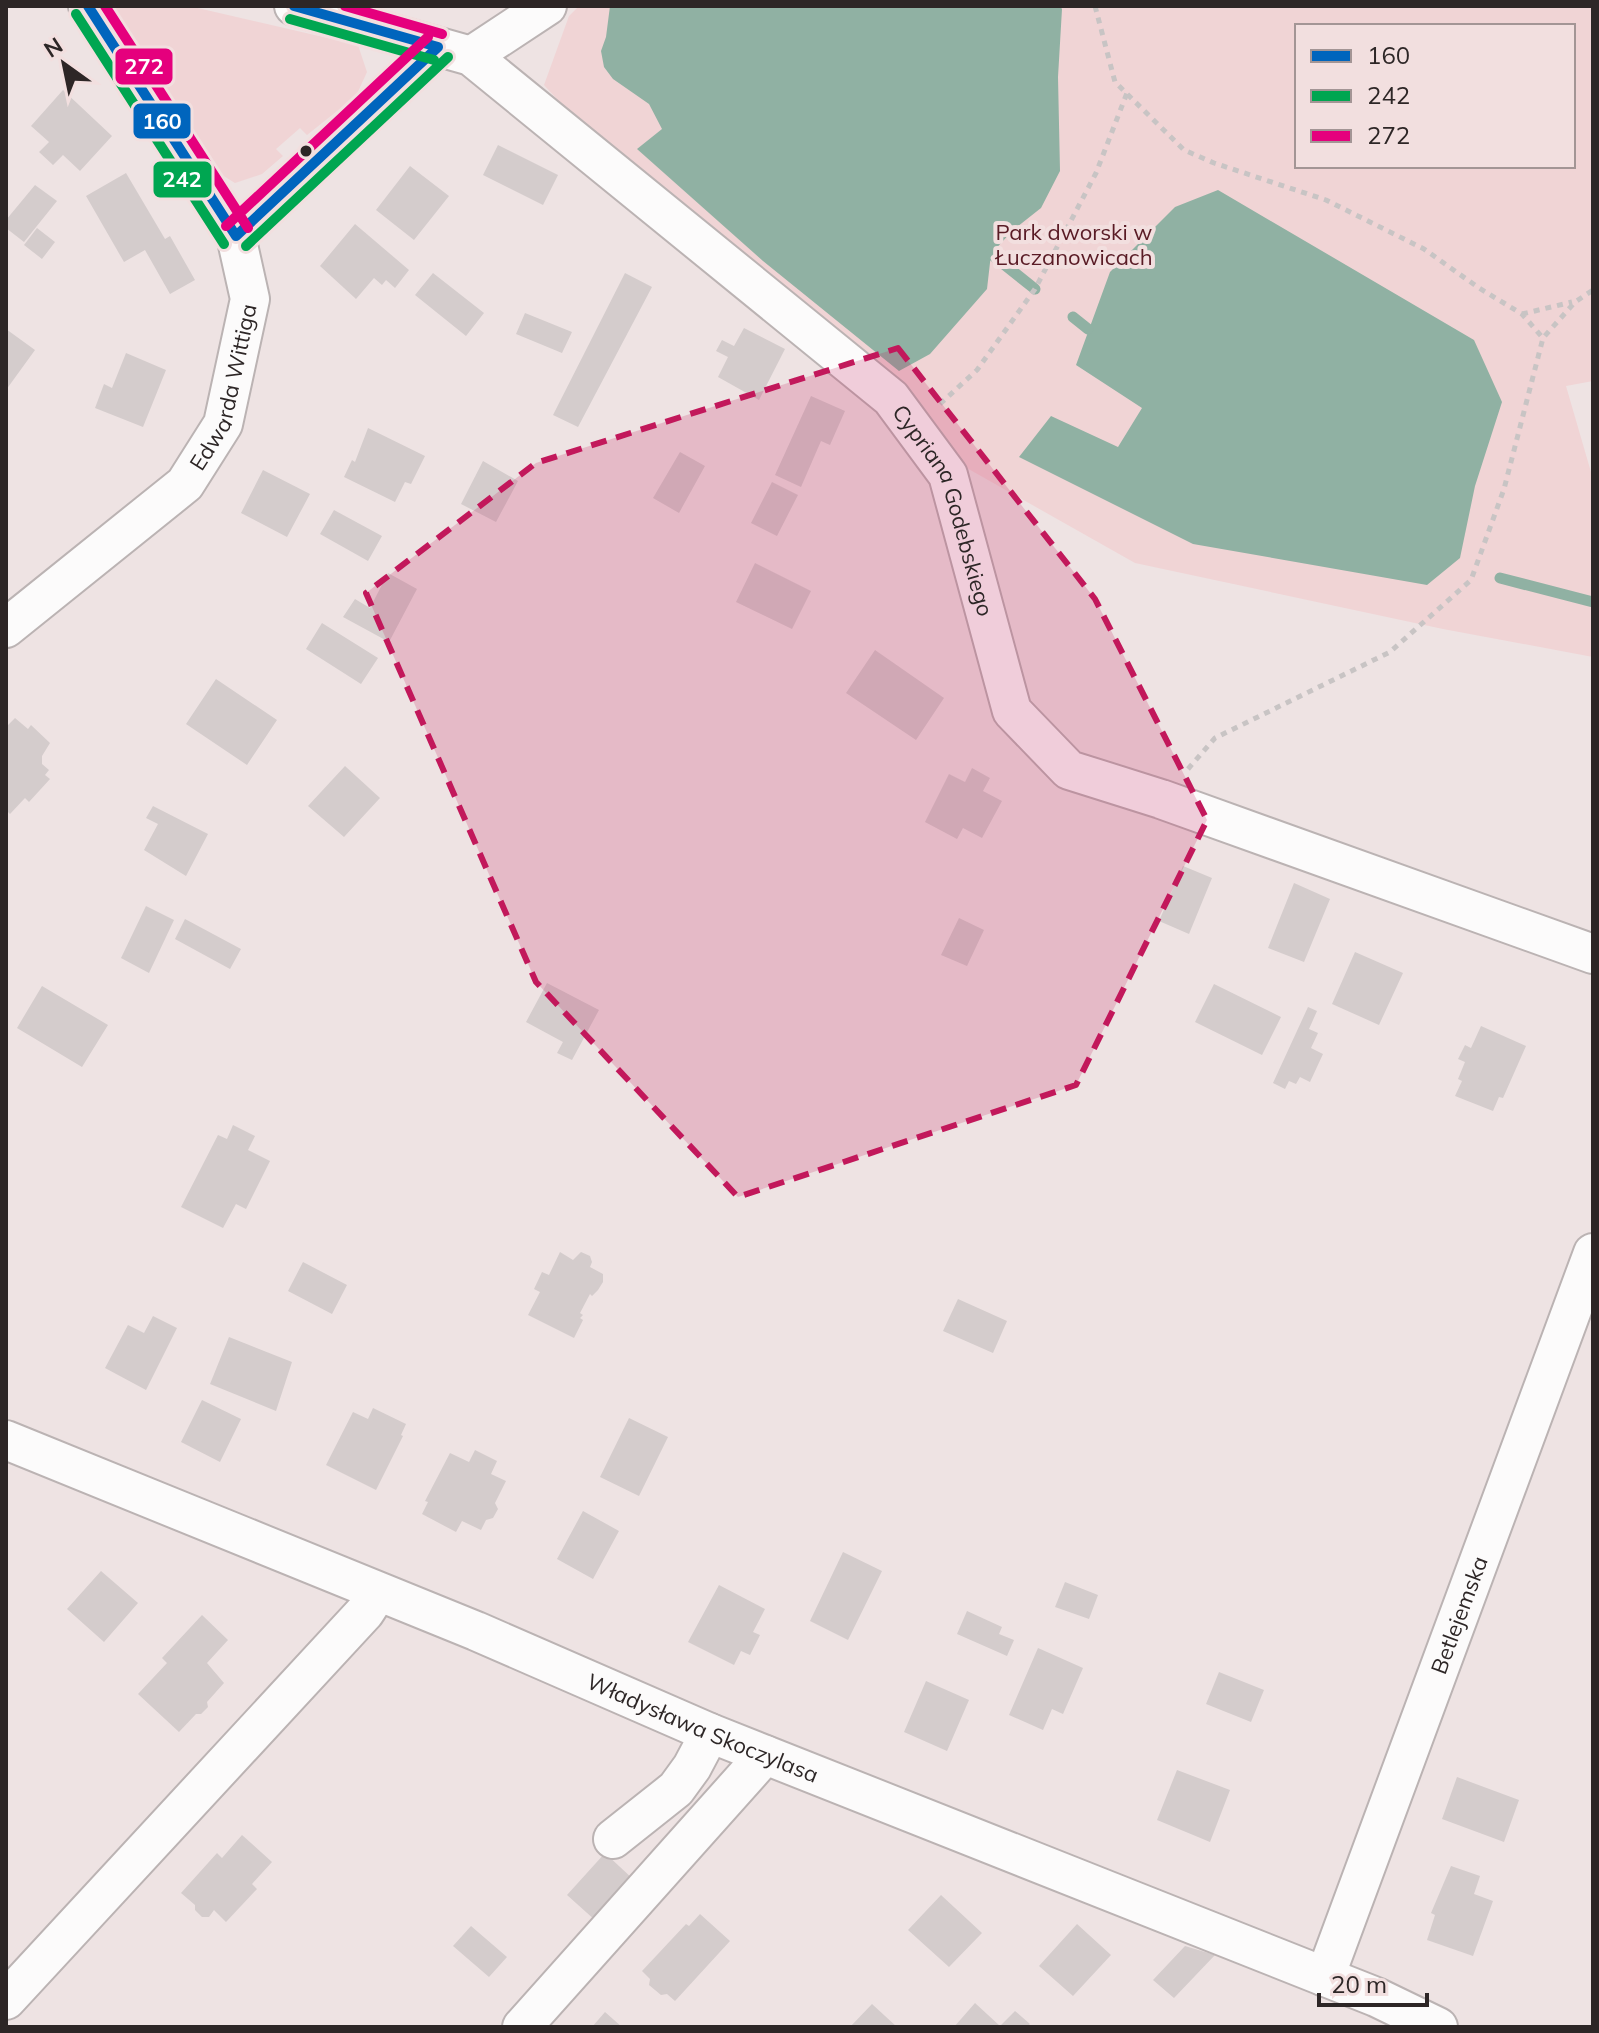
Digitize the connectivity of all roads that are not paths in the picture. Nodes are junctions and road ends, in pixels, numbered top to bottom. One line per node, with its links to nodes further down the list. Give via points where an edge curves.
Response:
1 (88, 6): 5 (street, Edwarda Wittiga)
2 (294, 6): 4 (street, Cypriana Godebskiego)
3 (547, 6): 4 (street)
4 (455, 51): 5 (street); 7 (street, Cypriana Godebskiego, via 891,398 948,475 1012,711 1069,770)
5 (236, 236): 6 (street, Edwarda Wittiga, via 250,299 223,424 185,484)
6 (6, 628)
7 (1593, 954)
8 (1593, 1253): 14 (street, Betlejemska)
9 (6, 1440): 10 (street, Władysława Skoczylasa)
10 (378, 1592): 11 (street, Władysława Skoczylasa); 15 (street)
11 (710, 1733): 12 (street, Władysława Skoczylasa); 13 (street, via 676,1789)
12 (765, 1755): 14 (street, Władysława Skoczylasa); 17 (street)
13 (613, 1839)
14 (1325, 1977): 16 (street, Władysława Skoczylasa)
15 (6, 2000)
16 (1393, 2019): 18 (street, Władysława Skoczylasa)
17 (522, 2027)
18 (1438, 2027)

